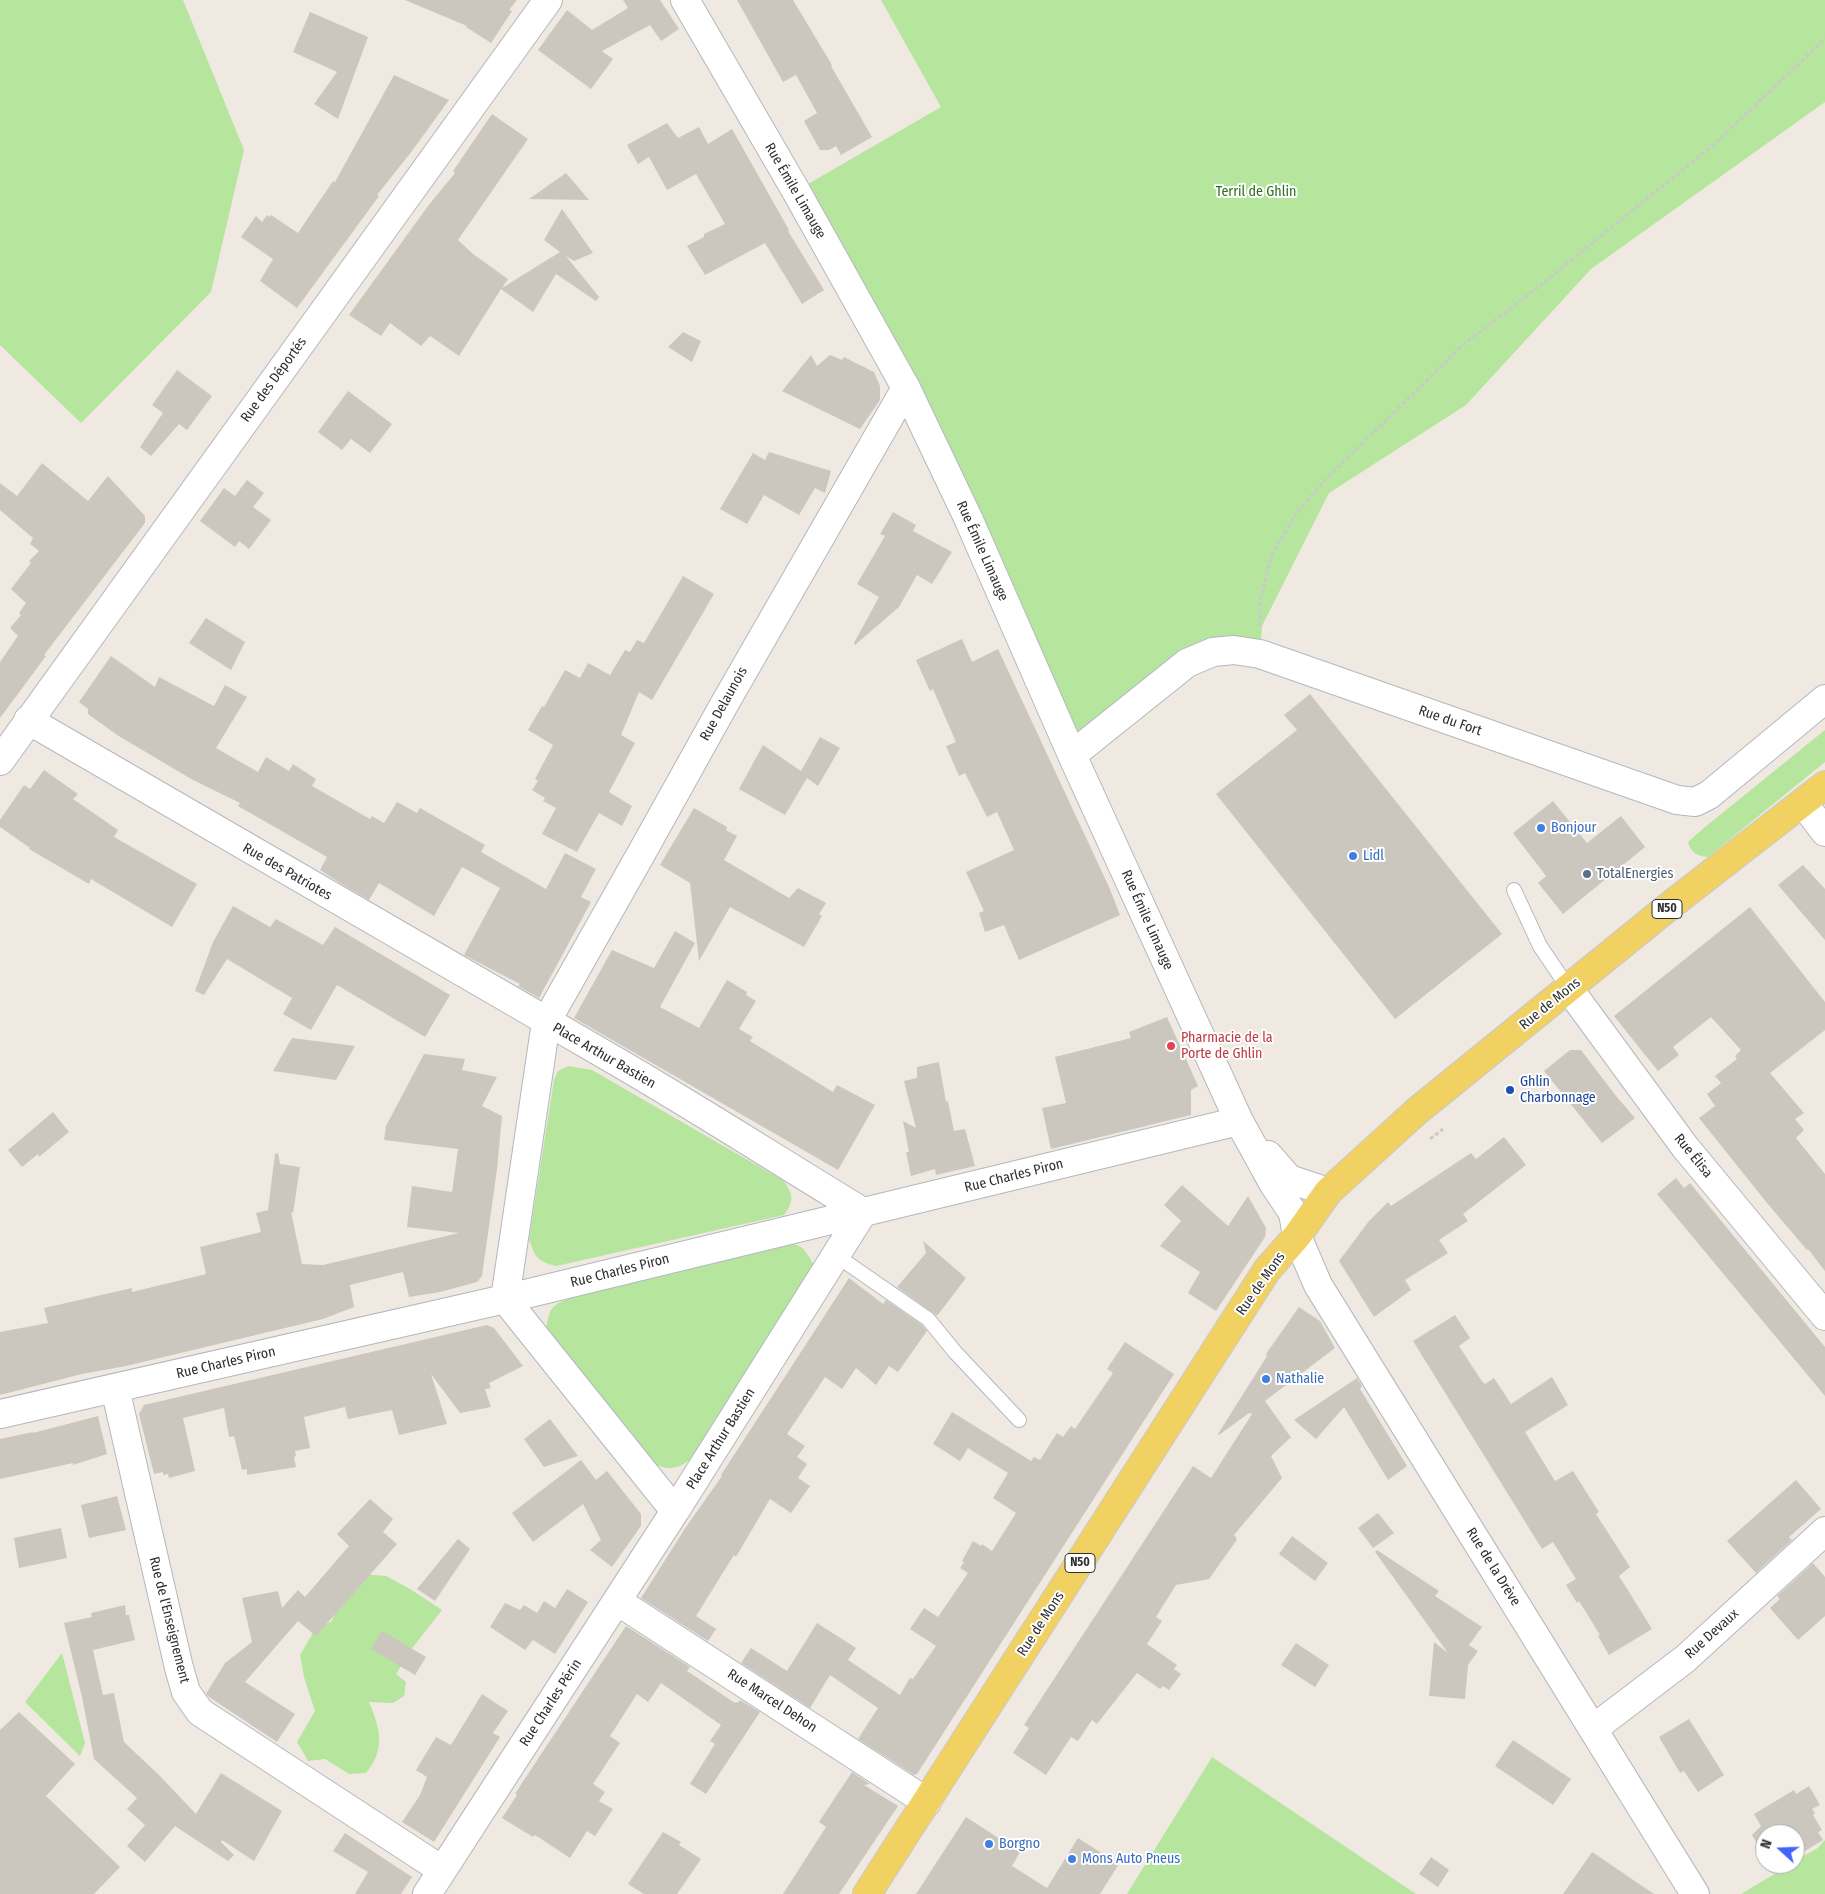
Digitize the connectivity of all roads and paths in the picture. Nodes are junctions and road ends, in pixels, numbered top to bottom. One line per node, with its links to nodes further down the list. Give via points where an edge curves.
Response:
1 (548, 0): 7 (street, Rue des Déportés)
2 (685, 0): 4 (street, Rue Émile Limauge)
3 (1825, 39): 5 (path, via 1712,146 1463,345 1326,479 1298,511 1272,554 1260,600)
4 (906, 388): 8 (street, Rue Émile Limauge, via 968,518); 15 (street, Rue Delaunois)
5 (1260, 654): 6 (street, Rue du Fort, via 1677,800 1694,802 1709,795); 8 (street, Rue du Fort, via 1234,650 1213,652 1187,663)
6 (1825, 700)
7 (28, 720): 9 (street, Rue des Déportés); 15 (street, Rue des Patriotes)
8 (1072, 754): 16 (street, Rue Émile Limauge)
9 (0, 761)
10 (1825, 785): 11 (main road, Rue de Mons / N50)
11 (1802, 803): 12 (street); 14 (main road, Rue de Mons / N50)
12 (1825, 832)
13 (1514, 890): 14 (lane, via 1540,946)
14 (1569, 989): 19 (main road, Rue de Mons / N50, via 1417,1111); 24 (street, Rue Élisa, via 1685,1147)
15 (546, 1022): 20 (street, Place Arthur Bastien); 23 (street, Place Arthur Bastien)
16 (1239, 1121): 19 (street, via 1289,1179); 20 (street, Rue Charles Piron); 21 (street, Rue de la Drève, via 1293,1212)
17 (1443, 1128): 18 (path)
18 (1428, 1141)
19 (1328, 1192): 21 (main road, Rue de Mons / N50)
20 (863, 1212): 22 (street, Place Arthur Bastien); 23 (street, Rue Charles Piron)
21 (1297, 1236): 31 (street, Rue de la Drève, via 1320,1288); 32 (main road, Rue de Mons / N50, via 1267,1270)
22 (837, 1256): 27 (lane, via 928,1319); 28 (street, Place Arthur Bastien)
23 (505, 1299): 25 (street, Rue Charles Piron); 28 (street)
24 (1825, 1316)
25 (115, 1388): 26 (street, Rue Charles Piron); 33 (street, Rue de l'Enseignement, via 186,1692 200,1712)
26 (0, 1414)
27 (1019, 1420)
28 (675, 1511): 30 (street, Rue Charles Périn)
29 (1825, 1531): 31 (street, Rue Devaux, via 1685,1659)
30 (617, 1601): 32 (street, Rue Marcel Dehon); 33 (street, Rue Charles Périn)
31 (1593, 1729): 36 (street, Rue de la Drève)
32 (927, 1802): 35 (main road, Rue de Mons / N50)
33 (442, 1870): 34 (street, Rue Charles Périn)
34 (426, 1894)
35 (867, 1894)
36 (1695, 1894)

